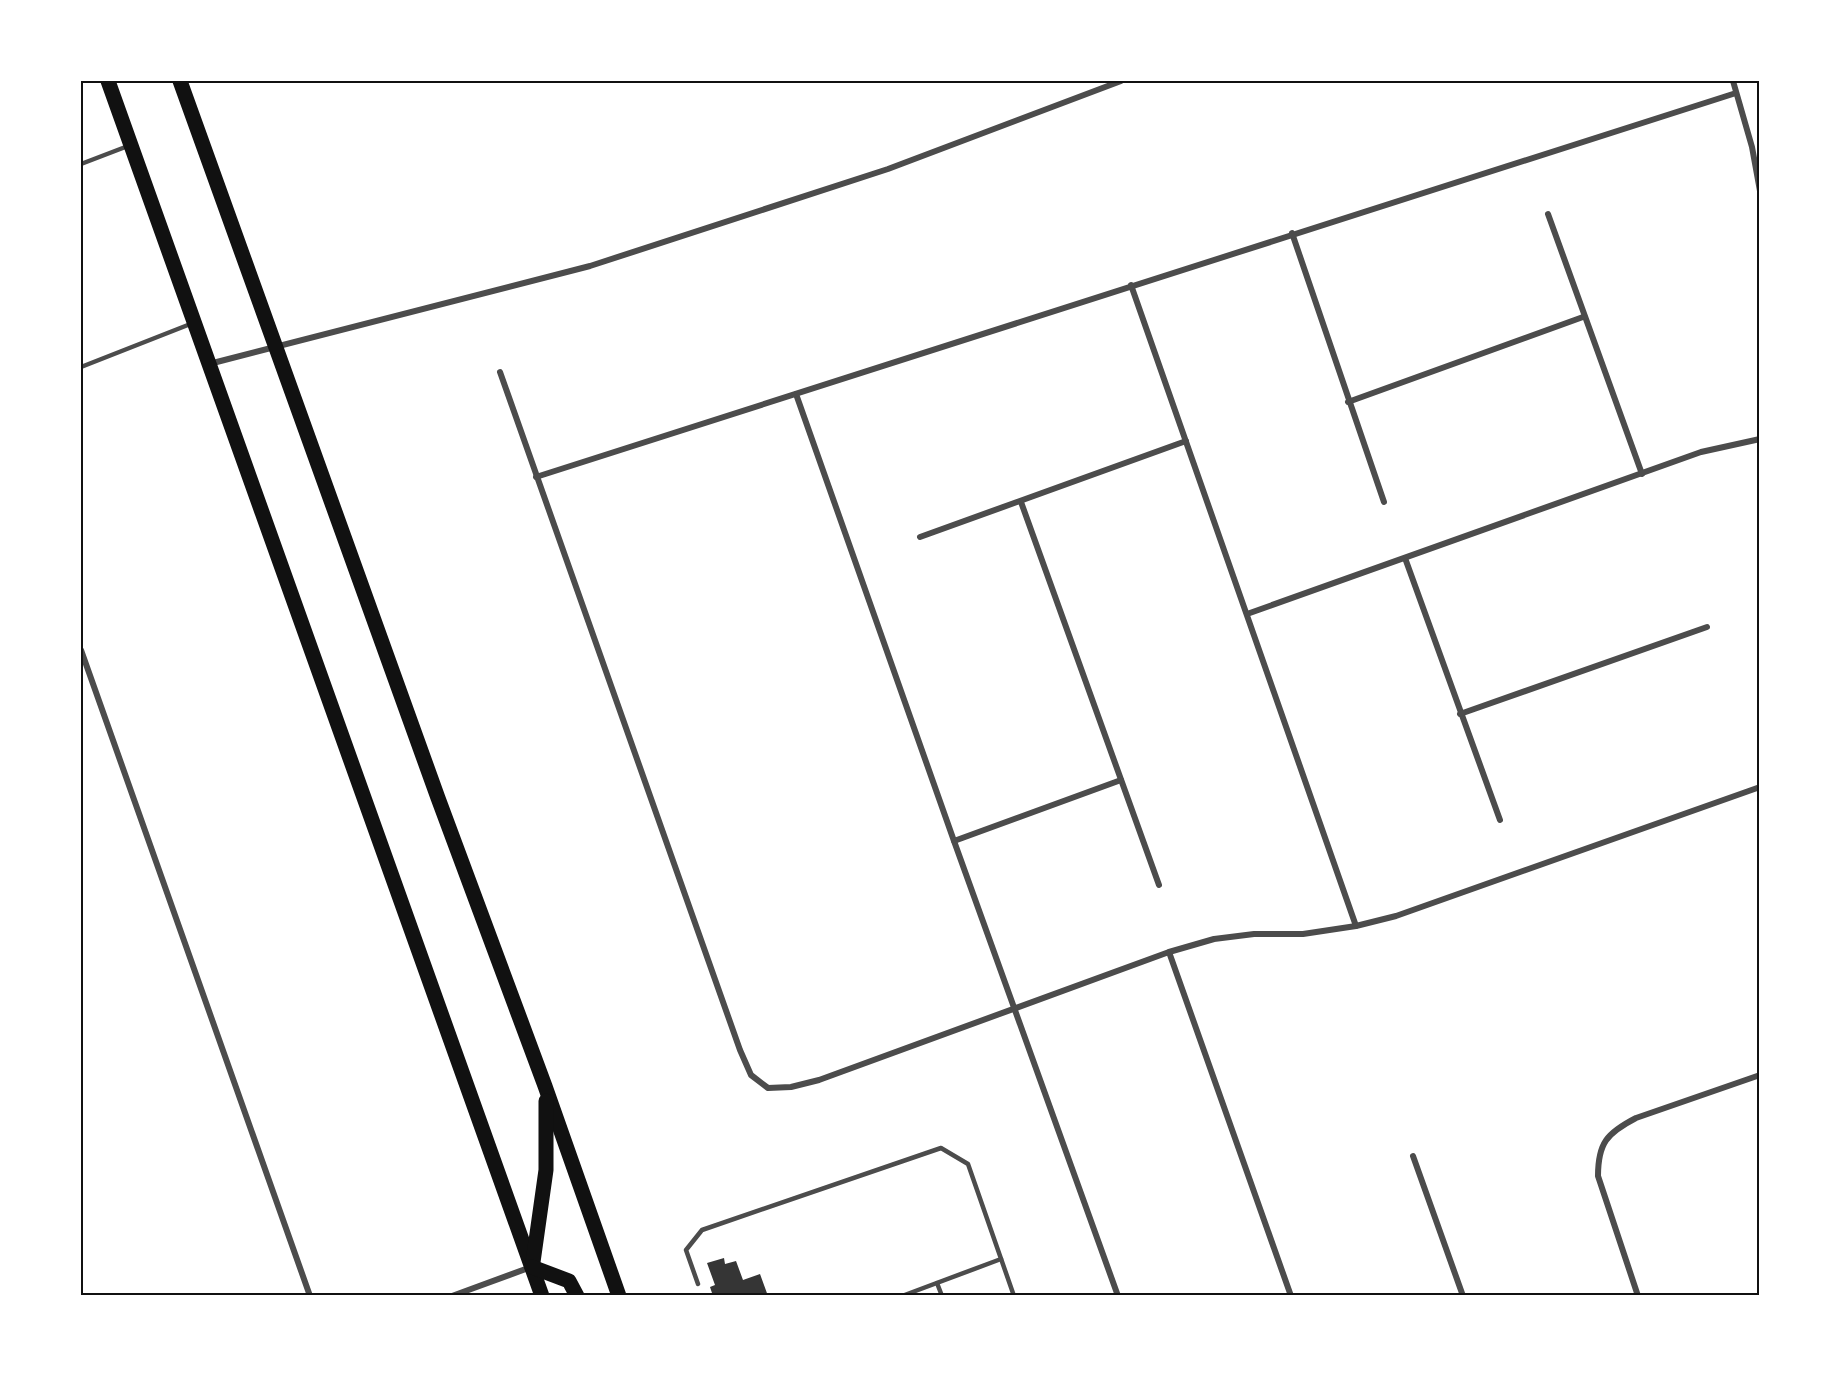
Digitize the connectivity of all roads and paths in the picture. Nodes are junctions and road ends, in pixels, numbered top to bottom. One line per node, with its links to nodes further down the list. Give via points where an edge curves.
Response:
1 (108, 81): 6 (main road)
2 (180, 81): 14 (main road)
3 (1121, 81): 14 (street, via 888,169 590,266)
4 (1733, 81): 5 (street)
5 (1736, 93): 8 (street); 10 (street)
6 (131, 145): 7 (lane); 13 (main road)
7 (81, 164)
8 (1760, 191)
9 (1548, 214): 12 (street)
10 (1292, 233): 11 (street); 19 (street)
11 (1131, 285): 18 (street); 21 (street)
12 (1583, 317): 19 (street); 22 (street)
13 (194, 323): 15 (main road); 16 (lane)
14 (275, 347): 15 (street); 41 (main road)
15 (209, 364): 44 (main road)
16 (81, 367)
17 (500, 372): 23 (street)
18 (796, 394): 23 (street); 35 (street)
19 (1348, 402): 25 (street)
20 (1760, 439): 22 (street, via 1701,452)
21 (1186, 441): 24 (street); 28 (street)
22 (1642, 474): 27 (street)
23 (536, 477): 39 (street, via 751,1075 768,1088 819,1080)
24 (1021, 502): 26 (street); 32 (street)
25 (1384, 502)
26 (920, 537)
27 (1405, 558): 28 (street); 31 (street)
28 (1247, 614): 37 (street)
29 (1707, 627): 31 (street)
30 (81, 650): 47 (street)
31 (1460, 714): 34 (street)
32 (1121, 780): 35 (street); 36 (street)
33 (1760, 788): 37 (street, via 1396,916)
34 (1500, 820)
35 (954, 841): 39 (street)
36 (1159, 885)
37 (1356, 926): 38 (street, via 1303,934 1214,939)
38 (1169, 952): 39 (street); 56 (street)
39 (1016, 1008): 55 (street)
40 (1760, 1075): 58 (street, via 1636,1118 1605,1139 1598,1156 1598,1176)
41 (545, 1086): 44 (main road, via 546,1170); 51 (main road)
42 (1413, 1156): 57 (street)
43 (1001, 1259): 45 (lane); 46 (lane, via 968,1164 941,1148 702,1230 686,1250); 54 (lane)
44 (532, 1267): 48 (street); 49 (main road); 50 (main road, via 569,1281)
45 (937, 1282): 52 (lane); 53 (lane)
46 (698, 1284)
47 (310, 1296)
48 (452, 1296)
49 (542, 1296)
50 (577, 1296)
51 (619, 1296)
52 (902, 1296)
53 (942, 1296)
54 (1014, 1296)
55 (1118, 1296)
56 (1291, 1296)
57 (1463, 1296)
58 (1637, 1296)

